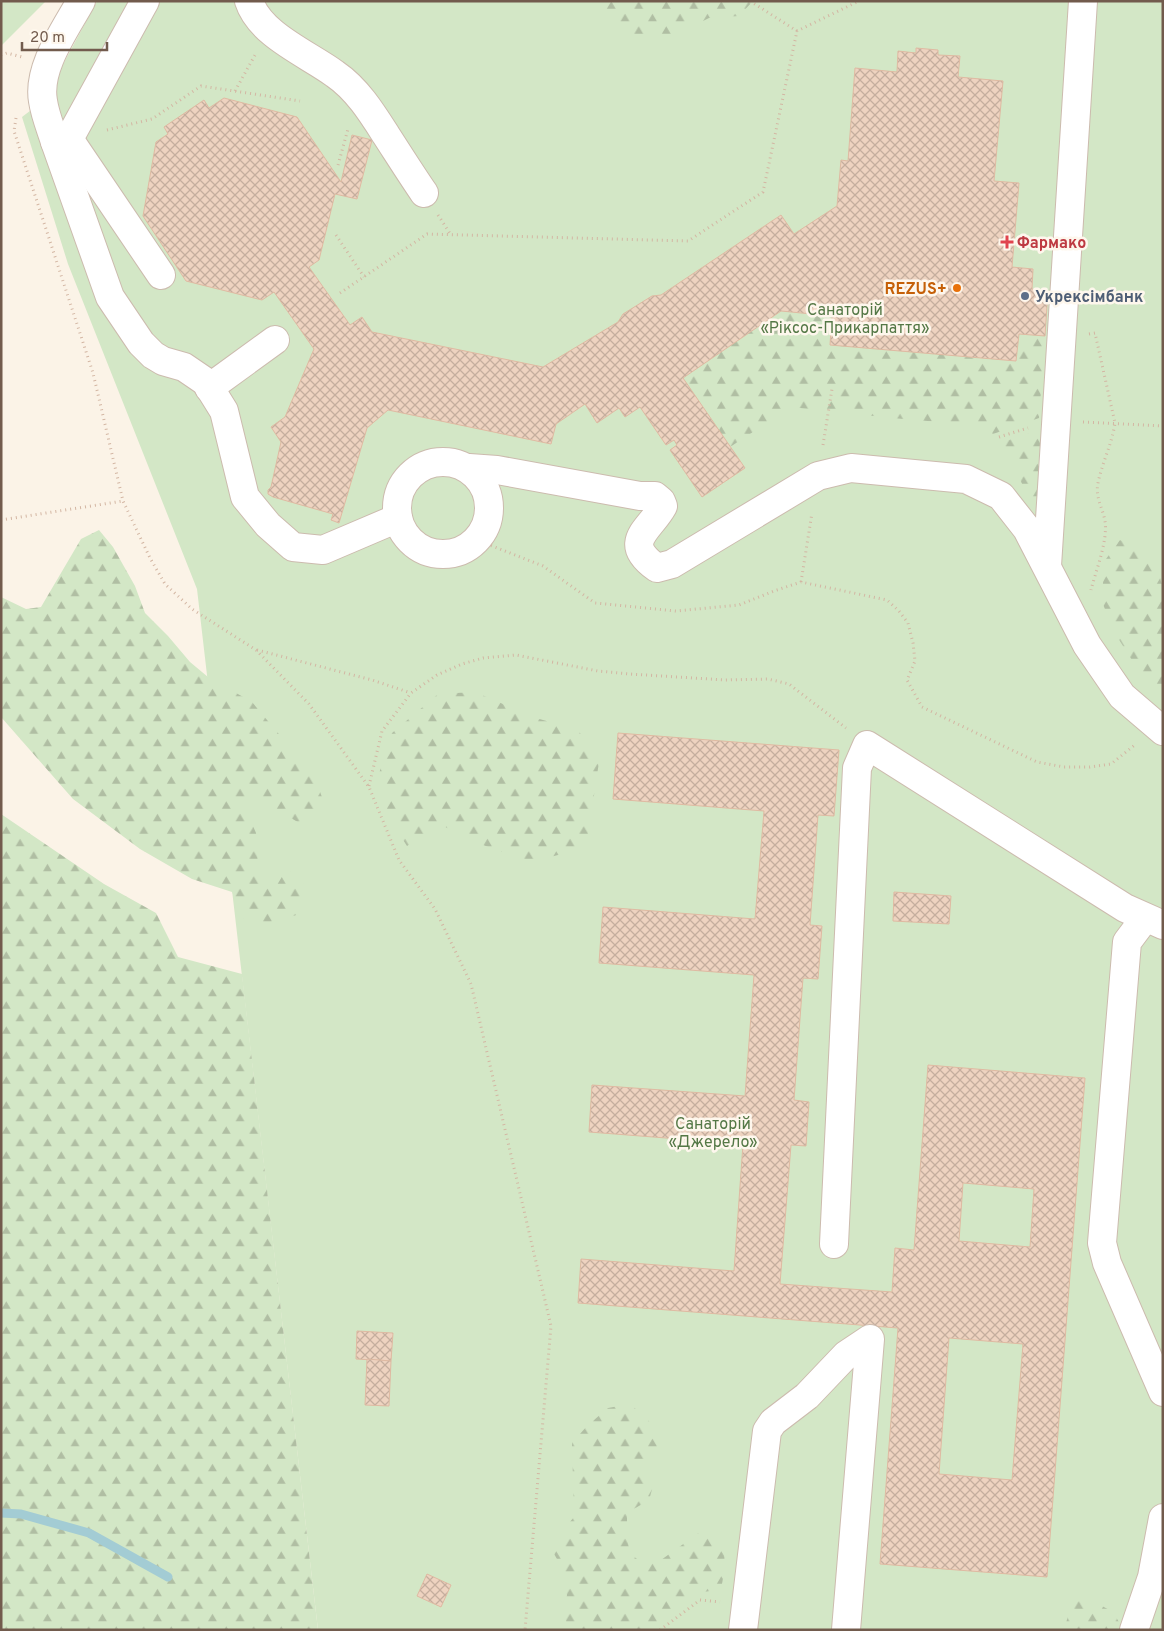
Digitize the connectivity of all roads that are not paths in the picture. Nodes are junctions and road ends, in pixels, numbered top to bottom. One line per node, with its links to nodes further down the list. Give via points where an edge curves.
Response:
1 (80, 1): 5 (lane, via 46,66 42,84 43,101)
2 (145, 1): 5 (lane)
3 (249, 1): 6 (lane, via 268,30 336,74 353,89)
4 (1083, 1): 12 (lane)
5 (62, 140): 7 (lane); 9 (lane, via 110,297 153,355 184,367)
6 (424, 194)
7 (161, 275)
8 (275, 340): 9 (lane)
9 (210, 388): 11 (lane, via 224,411 245,497 268,525 294,547 323,550)
10 (469, 468): 11 (lane, via 441,461 414,471 398,496); 11 (lane, via 484,484 490,505 483,533 473,544 460,551 432,553 407,537); 12 (lane, via 655,496 663,506 639,541 648,562 657,568 672,564 818,476 851,468 966,480 1000,496 1027,529)
11 (398, 518)
12 (1047, 567): 13 (lane, via 1086,645 1122,696)
13 (1160, 729)
14 (1154, 922): 15 (lane, via 1125,908 867,745 856,768); 16 (lane, via 1127,942 1102,1243 1107,1263)
15 (834, 1244)
16 (1163, 1392)
17 (1163, 1518): 20 (lane, via 1152,1577)
18 (743, 1630): 19 (lane, via 767,1430 807,1396 846,1355 870,1338)
19 (846, 1630)
20 (1134, 1630)

